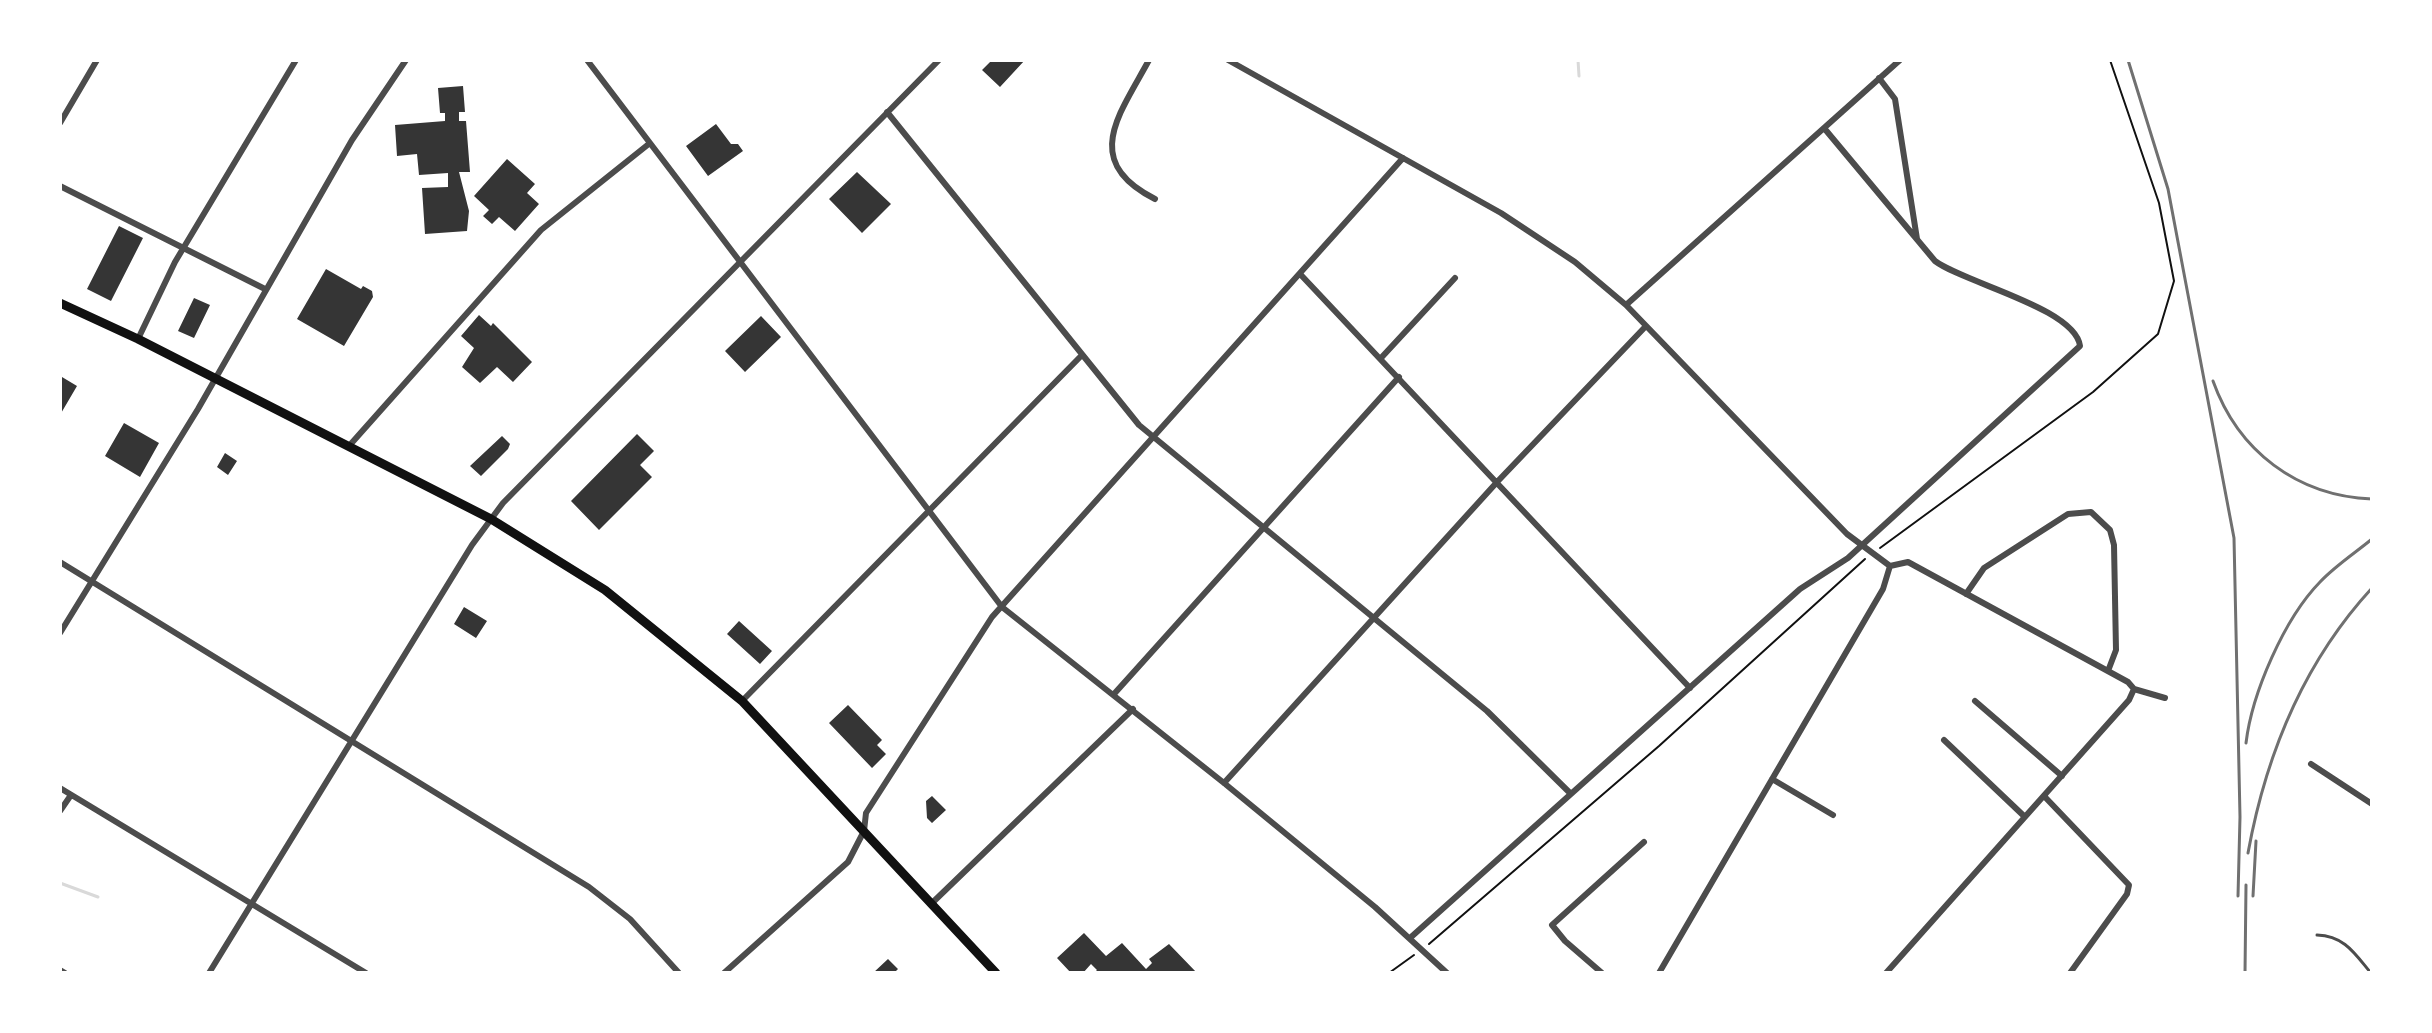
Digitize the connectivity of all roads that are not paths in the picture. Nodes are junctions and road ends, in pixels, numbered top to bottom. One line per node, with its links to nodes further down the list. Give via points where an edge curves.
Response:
1 (97, 60): 11 (street)
2 (296, 60): 18 (street)
3 (406, 60): 22 (street, via 352,140)
4 (587, 60): 13 (street)
5 (939, 60): 10 (street)
6 (1149, 60): 16 (street, via 1113,127 1110,143 1123,175)
7 (1228, 60): 14 (street)
8 (1900, 60): 9 (street)
9 (1879, 78): 12 (street); 17 (street, via 1895,99)
10 (887, 112): 19 (street); 27 (street)
11 (60, 123)
12 (1824, 128): 17 (street); 24 (street)
13 (650, 143): 19 (street); 32 (street, via 541,230)
14 (1403, 158): 20 (street); 24 (street, via 1532,232)
15 (60, 186): 18 (street)
16 (1155, 199)
17 (1917, 239): 37 (street, via 1945,269 2016,296 2062,323 2080,341 2071,359)
18 (183, 249): 22 (street); 26 (street)
19 (739, 261): 34 (street); 35 (street)
20 (1301, 275): 28 (street); 31 (street)
21 (1455, 278): 28 (street)
22 (265, 289): 30 (street)
23 (60, 303): 26 (main road)
24 (1626, 305): 25 (street)
25 (1646, 326): 33 (street); 37 (street)
26 (138, 339): 30 (main road)
27 (1081, 356): 31 (street); 34 (street)
28 (1381, 358): 29 (street)
29 (1399, 377): 33 (street); 36 (street)
30 (214, 379): 32 (main road); 40 (street)
31 (1154, 438): 36 (street); 42 (street)
32 (349, 446): 35 (main road)
33 (1498, 481): 43 (street); 46 (street)
34 (929, 512): 42 (street); 50 (street)
35 (491, 519): 50 (main road, via 605,590); 54 (street)
36 (1265, 527): 43 (street); 48 (street)
37 (1860, 545): 39 (street); 46 (street, via 1800,589)
38 (60, 562): 40 (street)
39 (1890, 566): 41 (street, via 1908,562); 57 (street, via 1883,589)
40 (91, 581): 44 (street); 54 (street)
41 (1966, 594): 45 (street); 45 (street, via 1984,568 2068,514 2091,512 2110,530 2114,545 2116,650)
42 (1002, 607): 48 (street); 67 (street, via 866,813)
43 (1374, 617): 58 (street); 60 (street, via 1487,711)
44 (60, 633)
45 (2108, 671): 47 (street)
46 (1690, 688): 60 (street)
47 (2134, 689): 49 (street); 56 (street)
48 (1114, 694): 52 (street)
49 (2165, 698)
50 (742, 701): 67 (main road)
51 (1975, 701): 56 (street)
52 (1133, 709): 58 (street); 69 (street)
53 (1944, 740): 66 (street)
54 (353, 741): 70 (street); 75 (street, via 606,899)
55 (2311, 764): 63 (street)
56 (2062, 776): 62 (street)
57 (1772, 779): 65 (street); 80 (street)
58 (1224, 783): 72 (street)
59 (60, 788): 61 (street)
60 (1571, 794): 72 (street)
61 (71, 795): 64 (street); 70 (street)
62 (2044, 796): 66 (street); 82 (street, via 2129,885)
63 (2372, 804)
64 (60, 811)
65 (1833, 815)
66 (2025, 817): 81 (street)
67 (864, 831): 69 (main road); 76 (street, via 848,862)
68 (1644, 842): 79 (street, via 1552,925)
69 (931, 904): 77 (main road)
70 (251, 905): 73 (street); 74 (street)
71 (2317, 935): 83 (lane, via 2332,935 2352,948)
72 (1410, 938): 78 (street)
73 (209, 973)
74 (366, 973)
75 (679, 973)
76 (724, 973)
77 (996, 973)
78 (1447, 973)
79 (1602, 973)
80 (1659, 973)
81 (1886, 973)
82 (2070, 973)
83 (2371, 973)

